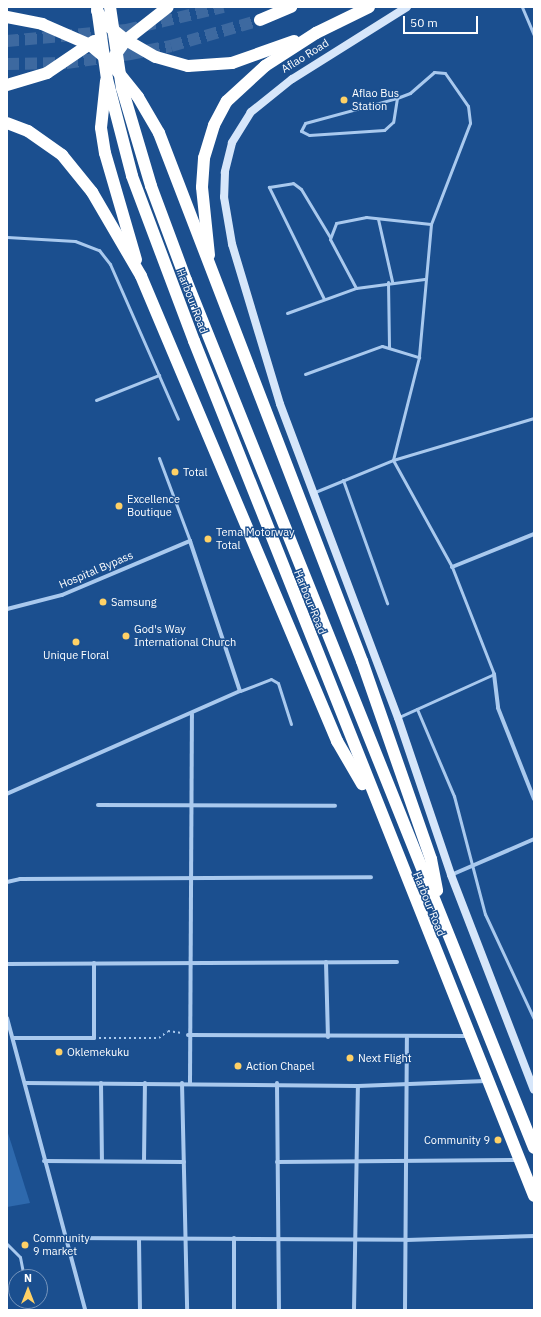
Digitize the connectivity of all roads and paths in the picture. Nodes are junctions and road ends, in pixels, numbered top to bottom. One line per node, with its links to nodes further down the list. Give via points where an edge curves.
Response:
1 (94, 7): 12 (highway)
2 (97, 7): 57 (highway, Harbour Road, bridge, via 114,114 132,176 300,613)
3 (110, 7): 67 (highway, Harbour Road, bridge, via 119,75 151,186)
4 (113, 7): 12 (highway)
5 (168, 7): 15 (highway)
6 (291, 7): 11 (highway)
7 (369, 7): 13 (highway)
8 (407, 7): 43 (street, Aflao Road, via 274,92 251,112 232,143 225,172 224,197 232,244 280,404)
9 (522, 7): 14 (lane)
10 (7, 17): 16 (highway, via 42,24)
11 (260, 20)
12 (106, 24): 15 (highway); 16 (highway)
13 (316, 33): 15 (highway, via 232,63 188,66 156,57); 25 (highway, via 265,66 227,101 214,125 204,158 202,187)
14 (534, 35)
15 (126, 40): 17 (highway)
16 (90, 45): 17 (highway); 18 (highway, via 47,73)
17 (110, 62): 25 (highway, via 138,97 159,134); 26 (highway, via 102,100 101,128 110,175)
18 (7, 85)
19 (397, 98): 19 (lane, via 305,123 301,132 309,136 384,130 393,122); 22 (lane, via 440,71 468,106 470,123 466,141 449,171)
20 (7, 124): 26 (highway, via 28,132 62,155 92,192)
21 (378, 219): 22 (lane); 24 (lane, via 336,223); 28 (lane)
22 (430, 224): 27 (lane)
23 (7, 237): 36 (lane, via 75,240 99,250 110,264)
24 (330, 239): 30 (lane); 31 (lane, via 301,189 292,183 269,187)
25 (211, 274): 67 (highway, via 364,668 430,859)
26 (141, 276): 57 (highway, via 337,741)
27 (424, 279): 28 (lane); 34 (lane)
28 (392, 281): 29 (lane)
29 (388, 282): 30 (lane); 33 (lane)
30 (356, 288): 31 (lane)
31 (324, 299): 32 (lane)
32 (287, 313)
33 (389, 347): 34 (lane); 35 (lane, via 370,348)
34 (418, 357): 41 (lane)
35 (305, 374)
36 (159, 375): 37 (lane); 39 (lane)
37 (96, 400)
38 (534, 418): 41 (lane)
39 (178, 419)
40 (159, 458): 45 (lane)
41 (393, 460): 42 (lane); 46 (lane)
42 (343, 480): 43 (lane); 47 (lane)
43 (315, 492): 53 (street)
44 (534, 534): 46 (street)
45 (190, 541): 48 (street, Hospital Bypass, via 62,595); 50 (street)
46 (452, 567): 49 (lane)
47 (387, 603)
48 (7, 609)
49 (494, 674): 51 (lane); 56 (street, via 498,708)
50 (240, 691): 52 (street); 54 (lane, via 271,679 278,683)
51 (417, 709): 53 (lane); 62 (lane, via 454,796)
52 (192, 714): 55 (street); 60 (street)
53 (398, 718): 63 (street)
54 (291, 724)
55 (7, 794)
56 (534, 799)
57 (375, 800): 76 (highway, Harbour Road)
58 (98, 805): 60 (street)
59 (335, 806): 60 (street)
60 (189, 807): 65 (street)
61 (534, 839): 62 (street)
62 (470, 866): 63 (street); 74 (lane, via 485,914)
63 (451, 874): 90 (street)
64 (371, 878): 65 (street)
65 (190, 880): 66 (street, via 20,879); 68 (street)
66 (7, 882)
67 (441, 915): 91 (highway, Harbour Road)
68 (189, 962): 69 (street); 71 (street); 75 (street)
69 (326, 962): 70 (street); 77 (street)
70 (397, 962)
71 (94, 963): 72 (street); 79 (street)
72 (7, 964)
73 (7, 1019): 78 (street)
74 (534, 1019)
75 (188, 1035): 77 (street); 79 (path, via 168,1031 159,1038); 85 (street)
76 (468, 1036): 80 (street); 81 (highway, Harbour Road)
77 (328, 1037): 80 (street)
78 (13, 1038): 79 (street); 82 (street)
79 (94, 1038)
80 (407, 1038): 88 (street)
81 (486, 1081): 88 (street); 92 (highway, Harbour Road)
82 (24, 1083): 83 (street); 93 (street)
83 (101, 1083): 84 (street); 95 (street)
84 (144, 1083): 86 (street); 94 (street)
85 (190, 1083): 86 (street); 87 (street)
86 (182, 1084): 96 (street)
87 (277, 1084): 89 (street); 97 (street)
88 (407, 1085): 89 (street); 99 (street)
89 (358, 1086): 98 (street)
90 (534, 1090)
91 (534, 1148)
92 (518, 1160): 99 (street); 100 (highway, Harbour Road)
93 (44, 1161): 95 (street); 102 (street)
94 (144, 1161): 95 (street); 96 (street)
95 (102, 1162)
96 (184, 1162): 107 (street)
97 (277, 1162): 98 (street); 104 (street)
98 (357, 1162): 99 (street); 105 (street)
99 (407, 1162): 108 (street)
100 (534, 1196)
101 (534, 1236): 108 (street)
102 (65, 1238): 106 (street); 111 (street)
103 (234, 1238): 104 (street); 107 (street); 114 (street)
104 (278, 1238): 105 (street); 115 (street)
105 (355, 1238): 108 (street); 116 (street)
106 (139, 1239): 107 (street); 112 (street)
107 (186, 1239): 113 (street)
108 (406, 1240): 117 (street)
109 (7, 1244): 110 (lane, via 20,1257)
110 (22, 1269)
111 (85, 1310)
112 (140, 1310)
113 (187, 1310)
114 (234, 1310)
115 (279, 1310)
116 (354, 1310)
117 (405, 1310)

